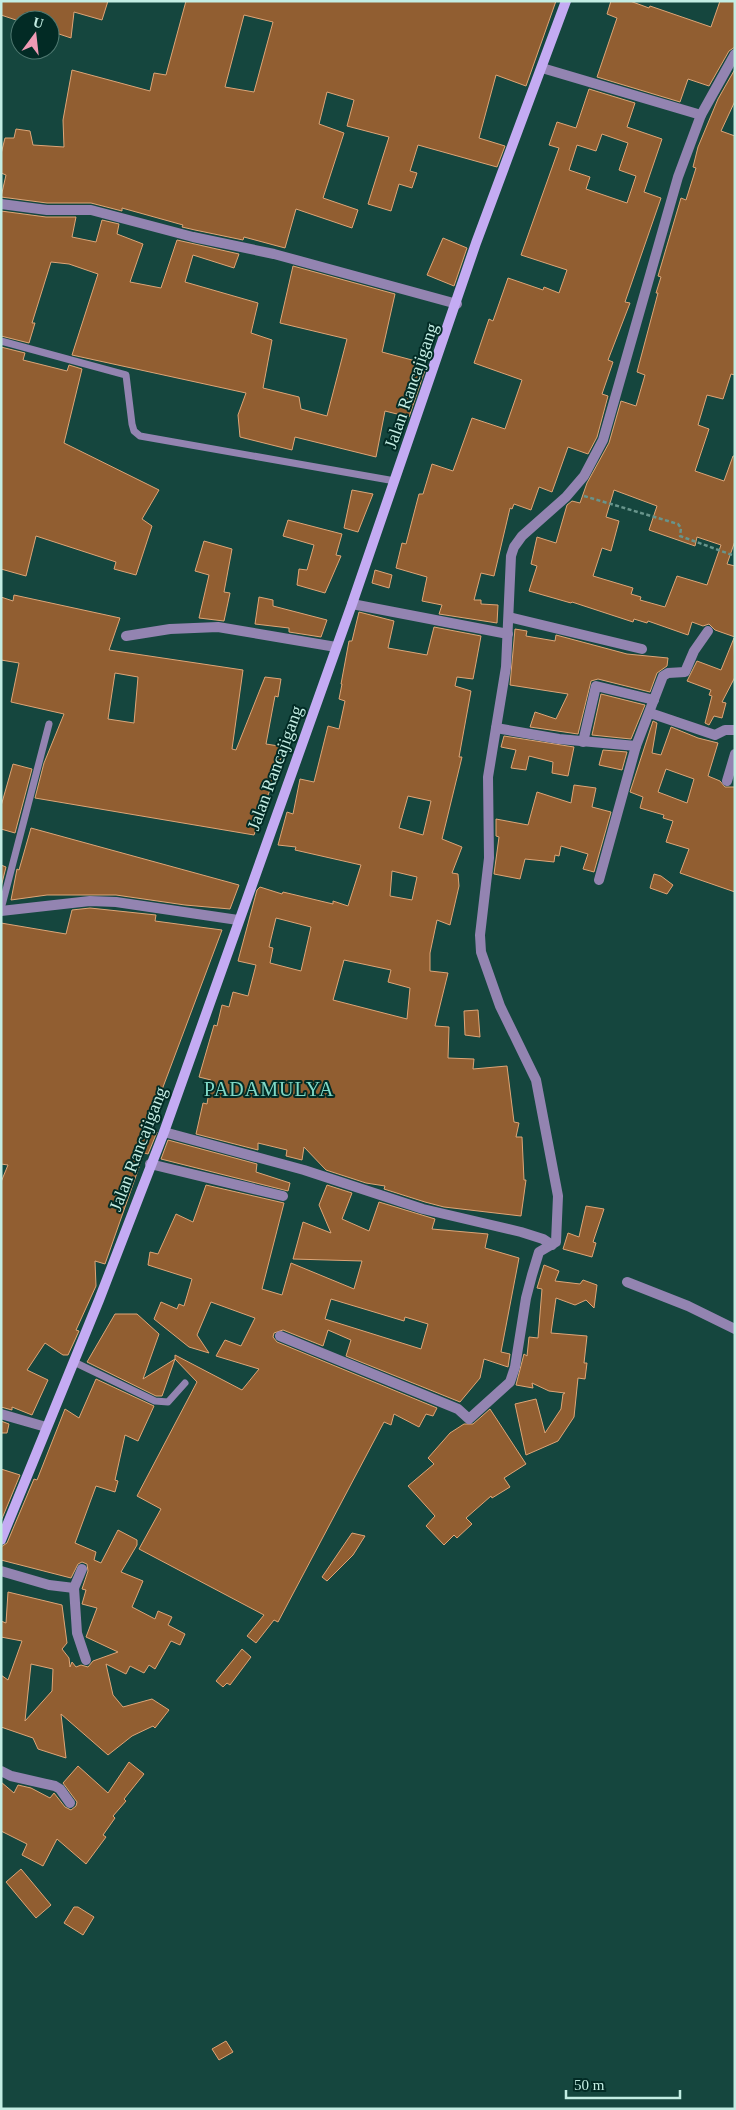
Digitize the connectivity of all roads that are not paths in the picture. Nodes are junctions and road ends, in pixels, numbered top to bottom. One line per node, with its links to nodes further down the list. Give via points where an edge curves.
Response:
1 (566, 1): 3 (main road, Jalan Rancajigang)
2 (735, 54): 4 (street)
3 (542, 68): 4 (street); 6 (main road, Jalan Rancajigang, via 476,243)
4 (701, 115): 10 (street, via 672,196 603,440 584,476 570,493 514,547)
5 (1, 204): 6 (street, via 47,210 91,210 274,254)
6 (457, 304): 8 (main road, Jalan Rancajigang)
7 (1, 341): 8 (lane, via 122,372 126,375 132,424 140,436)
8 (395, 481): 9 (main road, Jalan Rancajigang)
9 (352, 604): 12 (street); 14 (main road, Jalan Rancajigang)
10 (509, 617): 12 (street); 15 (street)
11 (708, 631): 16 (street, via 685,672 663,676)
12 (508, 634): 19 (street)
13 (126, 636): 14 (street, via 170,629 223,628)
14 (336, 647): 27 (main road, Jalan Rancajigang)
15 (642, 649)
16 (654, 700): 17 (street); 21 (street, via 596,686)
17 (650, 713): 20 (street, via 715,735); 22 (street)
18 (49, 724): 26 (lane)
19 (496, 728): 21 (street); 31 (street, via 488,776 489,858 481,952 500,1006 536,1080 558,1196 556,1242)
20 (735, 730)
21 (583, 742): 22 (street)
22 (636, 746): 25 (street)
23 (735, 754): 24 (street)
24 (727, 782)
25 (599, 880)
26 (1, 910): 27 (street, via 90,901)
27 (238, 920): 28 (main road, Jalan Rancajigang)
28 (164, 1132): 29 (main road, Jalan Rancajigang); 31 (street, via 304,1170 423,1209 521,1232)
29 (150, 1164): 30 (street); 35 (main road, Jalan Rancajigang)
30 (283, 1196)
31 (552, 1245): 34 (street, via 539,1252 526,1298 516,1367 510,1382 468,1419)
32 (627, 1282): 33 (street)
33 (735, 1329)
34 (280, 1336)
35 (74, 1362): 36 (lane, via 155,1401 168,1402); 38 (main road, Jalan Rancajigang)
36 (185, 1383)
37 (1, 1414): 38 (street)
38 (46, 1427): 39 (main road, Jalan Rancajigang)
39 (1, 1540)
40 (82, 1569): 42 (street)
41 (1, 1571): 42 (street, via 49,1585)
42 (74, 1588): 43 (street, via 77,1633)
43 (86, 1660)
44 (1, 1770): 45 (street, via 12,1776 55,1786)
45 (70, 1803)

